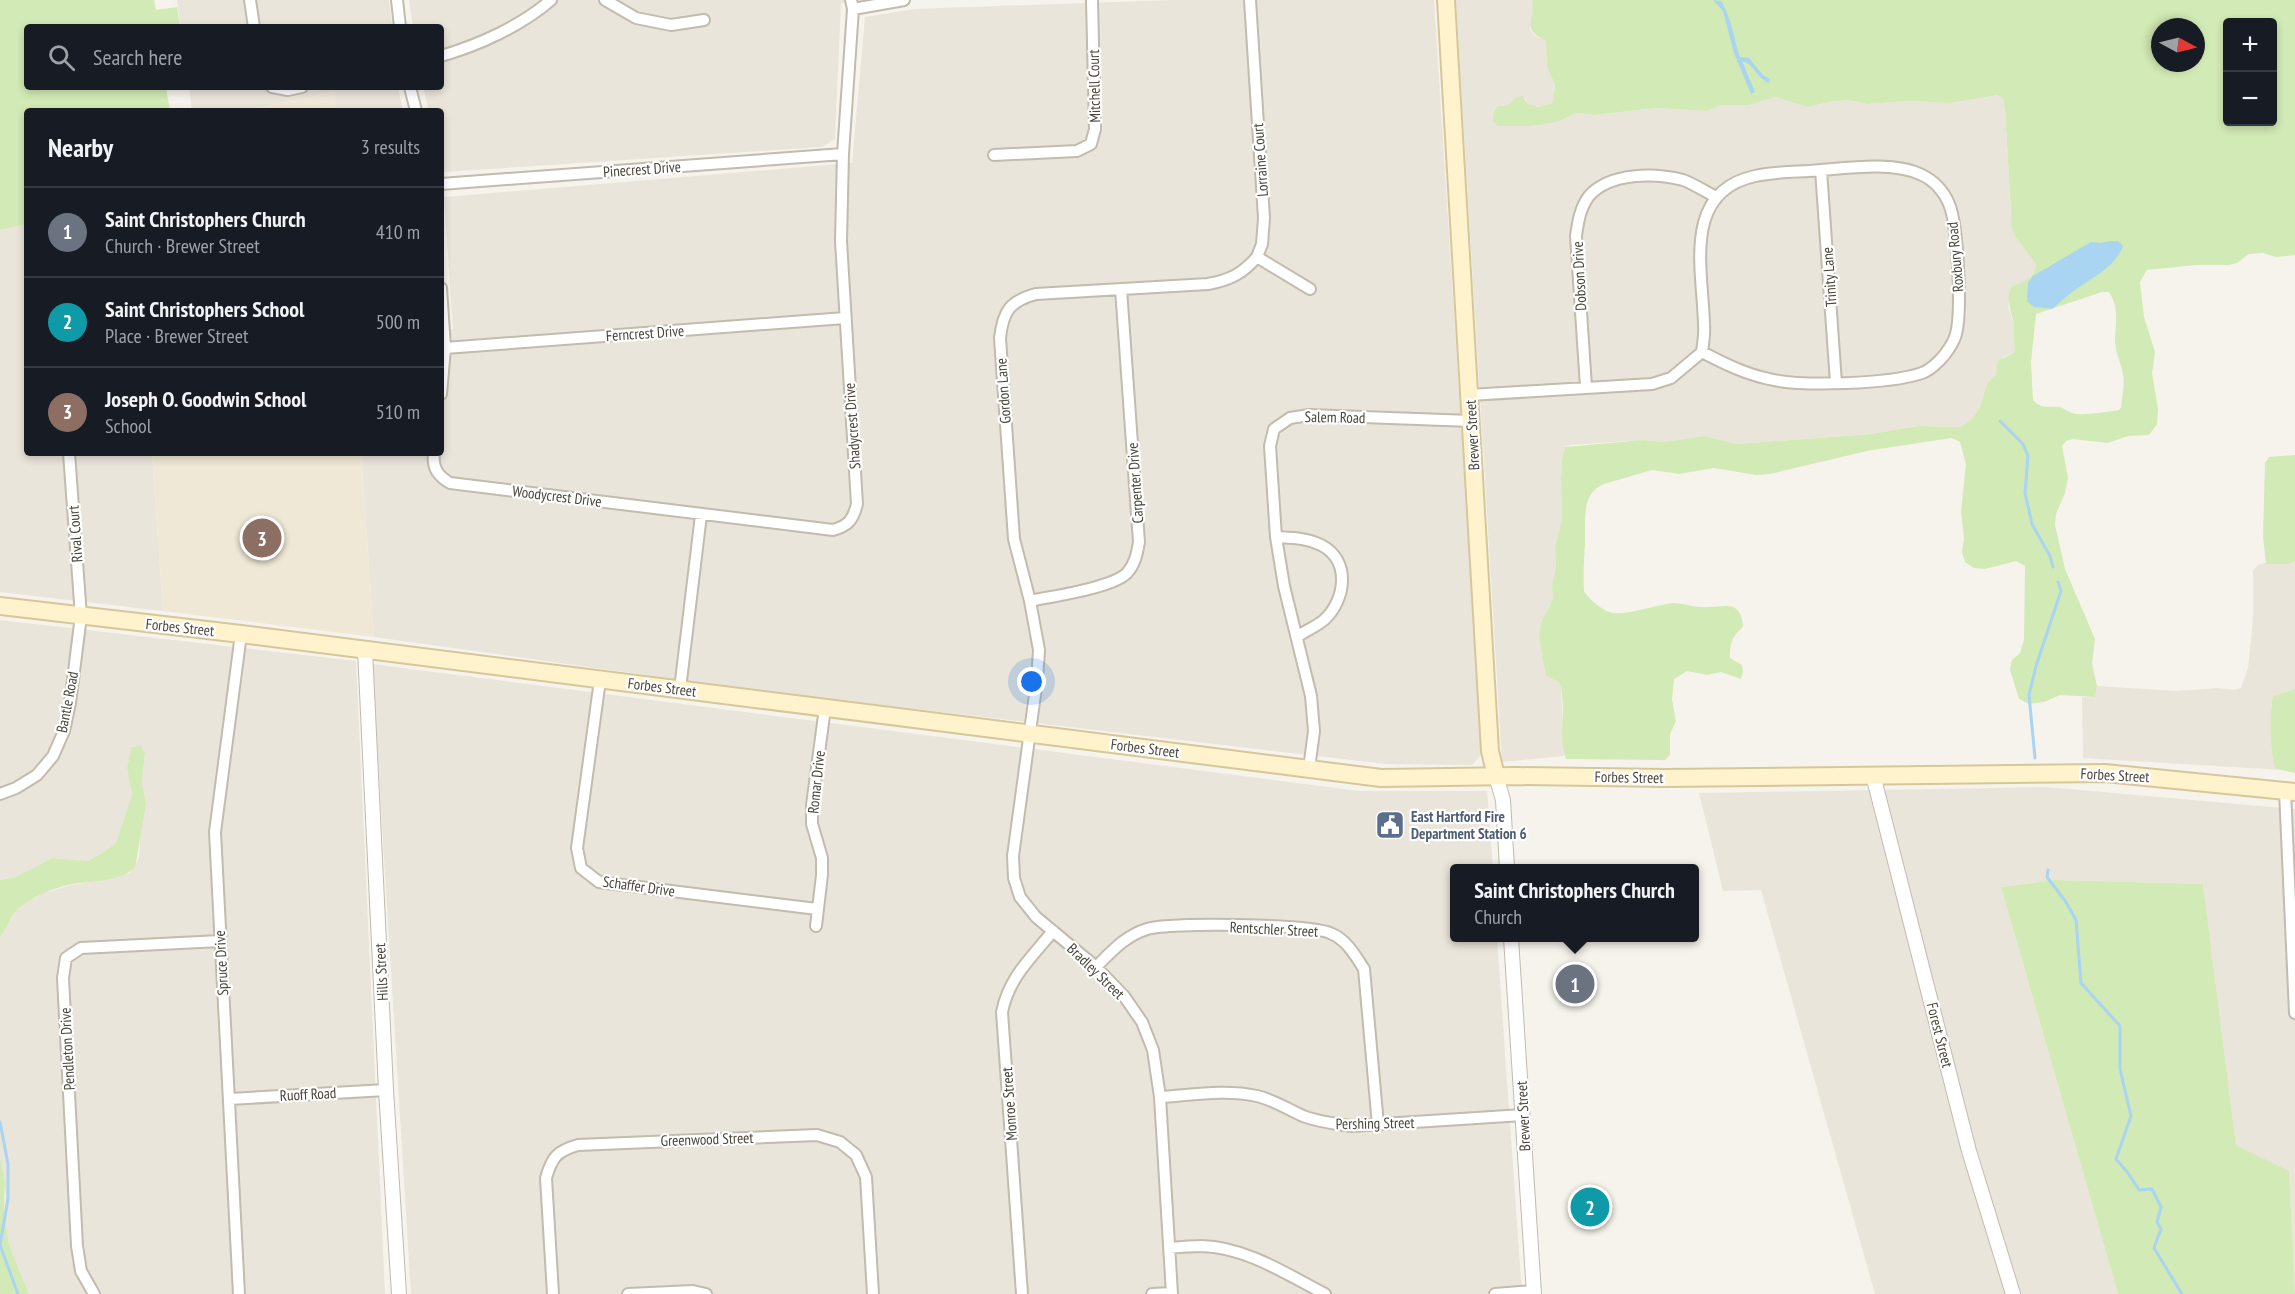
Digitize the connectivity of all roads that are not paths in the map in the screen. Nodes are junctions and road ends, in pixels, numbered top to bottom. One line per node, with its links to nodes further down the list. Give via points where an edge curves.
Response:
1 (250, 0): 11 (street)
2 (397, 0): 12 (street)
3 (551, 0): 13 (street, via 503,31)
4 (605, 0): 10 (street, via 636,18 671,25)
5 (904, 0): 9 (street)
6 (1092, 0): 17 (street, Mitchell Court, via 1095,129 1091,144 1077,151)
7 (1250, 0): 21 (street, Lorraine Court, via 1264,218)
8 (1446, 0): 31 (main road, Brewer Street)
9 (852, 5): 16 (street, Shadycrest Drive)
10 (704, 20)
11 (254, 24)
12 (400, 24)
13 (444, 55)
14 (411, 90): 15 (street)
15 (415, 108)
16 (843, 154): 19 (street, Pinecrest Drive); 24 (street, Shadycrest Drive, via 841,242)
17 (994, 154)
18 (1821, 170): 20 (street, Roxbury Road, via 1753,176); 29 (street, Trinity Lane); 29 (street, Roxbury Road, via 1904,169 1922,175 1938,186 1949,202 1954,222 1960,316 1956,336 1942,359 1924,373 1899,379)
19 (444, 184)
20 (1716, 197): 27 (street, via 1700,237); 30 (street, Dobson Drive, via 1684,181 1654,176 1607,183 1590,196 1579,214 1576,236)
21 (1257, 257): 22 (street, Gordon Lane, via 1231,279); 23 (street)
22 (1121, 289): 37 (street, Carpenter Drive, via 1139,542 1136,559 1125,574 1107,584); 37 (street, Gordon Lane, via 1036,294 1018,299 1001,322 1014,540)
23 (1311, 290)
24 (845, 318): 26 (street, Ferncrest Drive); 35 (street, Shadycrest Drive, via 857,504 854,516 846,526 833,530)
25 (444, 333): 26 (street)
26 (445, 348): 28 (street)
27 (1702, 352): 29 (street, Roxbury Road, via 1732,368 1770,380); 30 (street, via 1662,381)
28 (444, 360)
29 (1836, 383)
30 (1586, 387): 31 (street)
31 (1470, 395): 32 (main road, Brewer Street)
32 (1471, 421): 36 (street, Salem Road, via 1309,415 1290,418 1274,429 1270,446); 49 (main road, Brewer Street, via 1491,757)
33 (69, 456): 39 (street, Rival Court)
34 (434, 456): 35 (street, Woodycrest Drive, via 435,470 450,483)
35 (700, 515): 44 (street)
36 (1276, 537): 41 (street, Salem Road); 41 (street, via 1301,538 1323,546 1337,560 1344,582 1338,602 1324,620)
37 (1030, 601): 46 (street, Gordon Lane, via 1039,650)
38 (0, 606): 39 (main road, Forbes Street)
39 (81, 616): 40 (main road, Forbes Street); 51 (street, Bantle Road, via 70,703 53,756 37,775)
40 (241, 634): 42 (main road, Forbes Street); 56 (street, Spruce Drive, via 215,832)
41 (1296, 636): 47 (street, Salem Road, via 1311,696 1314,731)
42 (365, 650): 43 (main road, Forbes Street); 60 (street, Hills Street)
43 (600, 680): 44 (main road, Forbes Street); 53 (street, Schaffer Drive, via 577,848 581,868 599,882)
44 (680, 689): 45 (main road, Forbes Street)
45 (825, 708): 46 (main road, Forbes Street); 53 (street, Romar Drive, via 812,805 812,824 822,858)
46 (1029, 734): 47 (main road, Forbes Street); 55 (street, Bradley Street, via 1013,856 1014,878 1020,897)
47 (1308, 769): 49 (main road, Forbes Street, via 1394,778)
48 (1873, 775): 49 (main road, Forbes Street); 50 (main road, Forbes Street, via 2105,773); 79 (street, Forest Street, via 1969,1151)
49 (1496, 776): 52 (street, Brewer Street, via 1503,800)
50 (2290, 791): 59 (street)
51 (0, 794)
52 (1507, 864)
53 (818, 909): 54 (street, Romar Drive)
54 (816, 926)
55 (1053, 931): 58 (street, Bradley Street); 75 (street, Monroe Street, via 1013,979 1002,1012)
56 (220, 941): 62 (street, Spruce Drive); 68 (street, Pendleton Drive, via 81,948 66,958 63,978 77,1246 81,1271)
57 (1511, 942): 63 (street, Brewer Street)
58 (1096, 967): 61 (street, Bradley Street, via 1125,996 1142,1022 1153,1050); 64 (street, Rentschler Street, via 1124,939 1148,929 1306,928 1331,933 1350,948 1364,969)
59 (2295, 1013)
60 (386, 1090): 62 (street, Ruoff Road); 70 (street, Hills Street)
61 (1160, 1097): 64 (street, Pershing Street, via 1240,1093 1278,1102 1326,1124); 65 (street, Bradley Street)
62 (230, 1099): 69 (street, Spruce Drive)
63 (1523, 1115): 64 (street, Pershing Street); 67 (street, Brewer Street)
64 (1378, 1125)
65 (1169, 1248): 66 (street, Bradley Street); 77 (street, via 1204,1246 1226,1250 1256,1260)
66 (1172, 1293): 76 (street)
67 (1534, 1293): 78 (street)
68 (94, 1294)
69 (239, 1294)
70 (399, 1294)
71 (553, 1294): 74 (street, Greenwood Street, via 546,1178 551,1161 562,1150 578,1145 817,1135 840,1142 856,1155 866,1177)
72 (628, 1294): 73 (street)
73 (706, 1294)
74 (873, 1294)
75 (1022, 1294)
76 (1152, 1294)
77 (1325, 1294)
78 (1495, 1294)
79 (2013, 1294)

